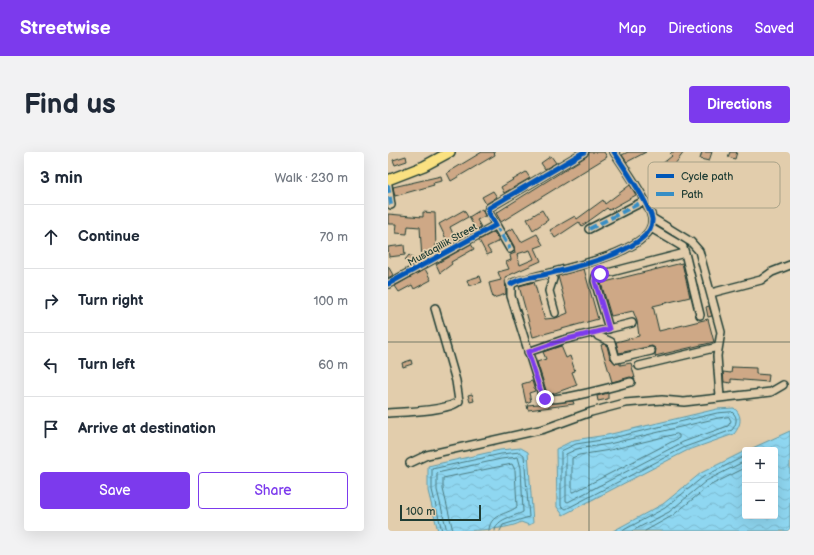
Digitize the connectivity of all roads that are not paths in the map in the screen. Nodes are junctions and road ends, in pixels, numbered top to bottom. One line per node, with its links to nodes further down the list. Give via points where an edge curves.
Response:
1 (450, 152): 4 (main road, via 424,166)
2 (584, 152): 9 (street, via 489,208 488,211)
3 (614, 152): 6 (street)
4 (388, 180)
5 (388, 185): 7 (street)
6 (644, 201): 8 (street); 11 (street)
7 (391, 205)
8 (652, 218): 10 (street); 17 (street, via 695,245)
9 (496, 225): 12 (street); 16 (street, Mustaqillik Street)
10 (650, 228): 13 (street, via 683,247); 15 (street, via 642,239 630,247)
11 (589, 229)
12 (510, 249)
13 (685, 253): 20 (street); 22 (street, via 596,276 595,281)
14 (790, 265): 17 (street, via 772,272 761,280)
15 (552, 273): 19 (street, via 549,291); 26 (street, via 511,284 511,296)
16 (388, 284)
17 (711, 293): 24 (street, via 721,332)
18 (435, 308): 31 (street, via 456,381 459,401 453,405 423,411)
19 (555, 313)
20 (700, 315)
21 (632, 323): 22 (street)
22 (609, 329): 23 (street)
23 (596, 332): 25 (street, via 598,336 611,342 617,359); 26 (street)
24 (718, 347): 27 (street); 30 (street)
25 (651, 351)
26 (528, 352): 28 (street, via 545,399 581,394)
27 (639, 366)
28 (631, 382)
29 (783, 385): 30 (street, via 771,392)
30 (720, 398): 32 (street, via 684,402 662,400 625,403 544,429 427,455)
31 (388, 413)
32 (410, 463)

